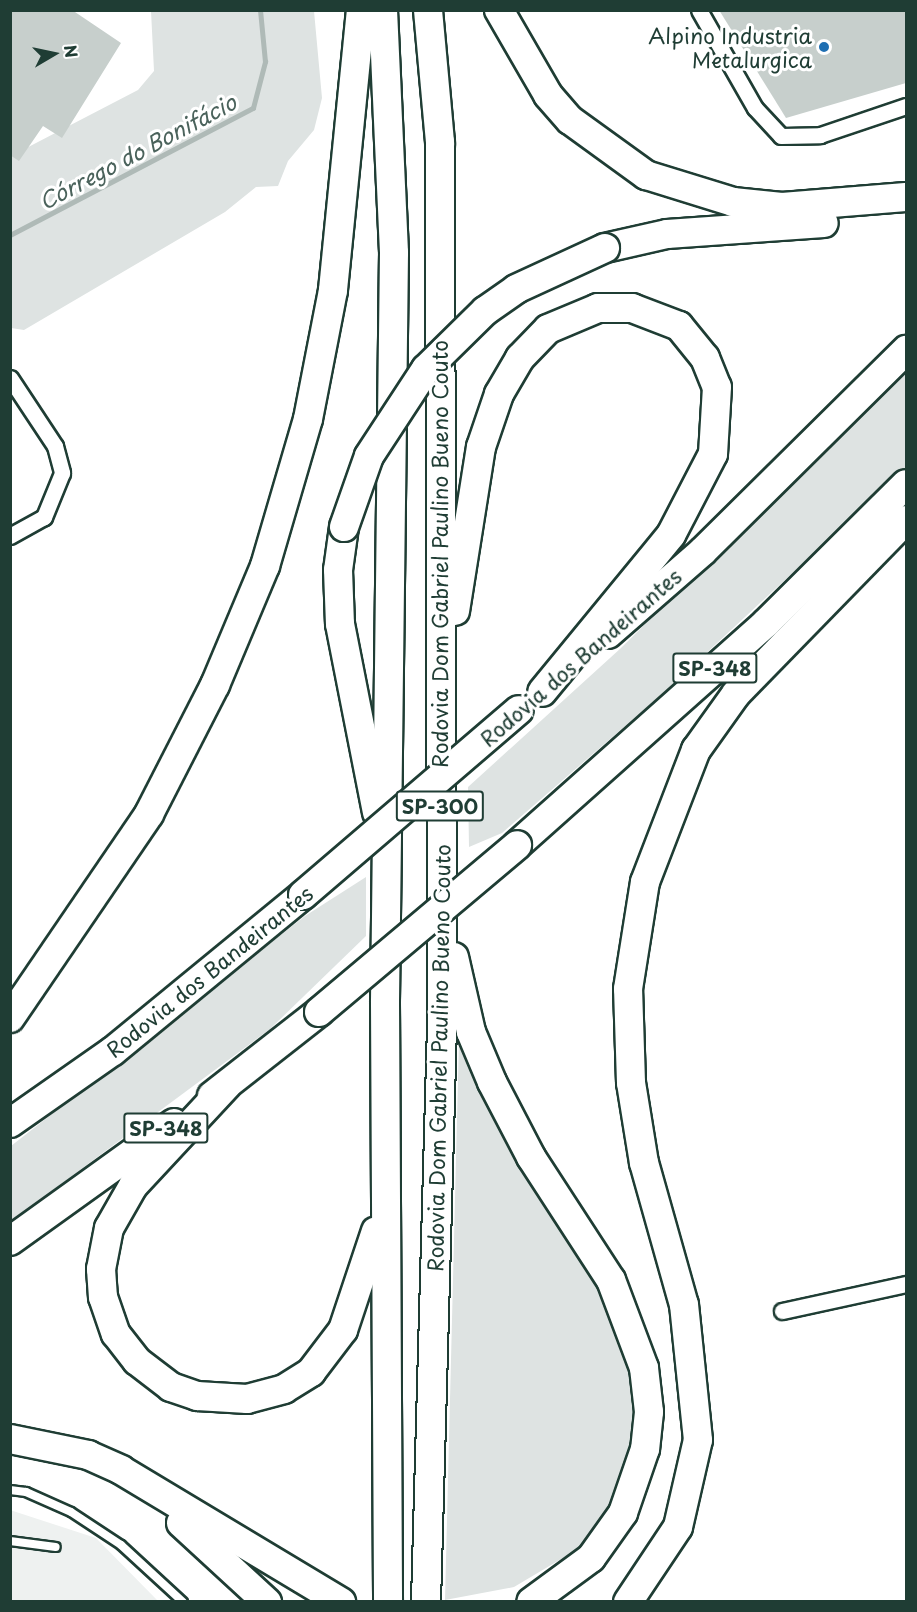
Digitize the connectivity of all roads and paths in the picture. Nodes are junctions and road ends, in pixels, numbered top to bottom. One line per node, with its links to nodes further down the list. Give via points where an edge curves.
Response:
1 (361, 10): 17 (highway, via 333,290 308,419 265,566 215,685 149,814 68,941)
2 (383, 10): 16 (highway, SP-300, via 394,253)
3 (428, 10): 14 (highway, Rodovia Dom Gabriel Paulino Bueno Couto / SP-300, via 440,142)
4 (499, 10): 7 (highway, via 548,95 570,120 646,175 733,202 782,207)
5 (699, 10): 6 (street, via 755,108 780,136 820,135)
6 (906, 106)
7 (906, 199): 16 (highway, bridge, via 851,220 667,234 605,248 516,289 486,311 426,369 369,456 344,527 340,624)
8 (906, 350): 13 (highway, Rodovia dos Bandeirantes, via 703,551)
9 (10, 378): 12 (street, via 55,446 62,473 44,517)
10 (906, 484): 18 (highway, SP-348, bridge, via 766,623 517,845 320,1012)
11 (906, 520): 35 (highway, via 729,703 696,750 674,796 645,882 628,989 631,1083 644,1163 684,1305 698,1440 678,1527)
12 (10, 536)
13 (542, 692): 14 (highway, via 671,535 712,454 717,387 705,358 679,326 632,308 581,312 549,329 520,358 499,394 481,447 469,512); 19 (highway, Rodovia dos Bandeirantes, bridge, via 113,1051)
14 (439, 723): 15 (highway, Rodovia Dom Gabriel Paulino Bueno Couto / SP-300)
15 (440, 849): 33 (highway, Rodovia Dom Gabriel Paulino Bueno Couto / SP-300, via 442,1027); 34 (highway, via 457,975 471,1032 512,1124 611,1280 644,1368 649,1412 645,1449 623,1513 591,1558)
16 (388, 867): 20 (highway, SP-300)
17 (10, 1018)
18 (227, 1085): 20 (highway, via 133,1186 118,1207 103,1250 101,1282 109,1318 125,1348 152,1374 171,1387 222,1400 273,1394 311,1372 343,1330); 21 (highway, SP-348)
19 (10, 1123)
20 (385, 1197): 32 (highway, SP-300)
21 (10, 1241)
22 (906, 1284): 23 (street)
23 (782, 1311)
24 (10, 1439): 25 (highway)
25 (45, 1443): 29 (highway, via 88,1455 168,1494); 31 (highway, via 166,1510)
26 (10, 1490): 30 (lane, via 26,1492 71,1512 155,1573)
27 (10, 1541): 28 (lane)
28 (56, 1547)
29 (331, 1597)
30 (183, 1602)
31 (267, 1602)
32 (388, 1602)
33 (426, 1602)
34 (531, 1602)
35 (628, 1602)

